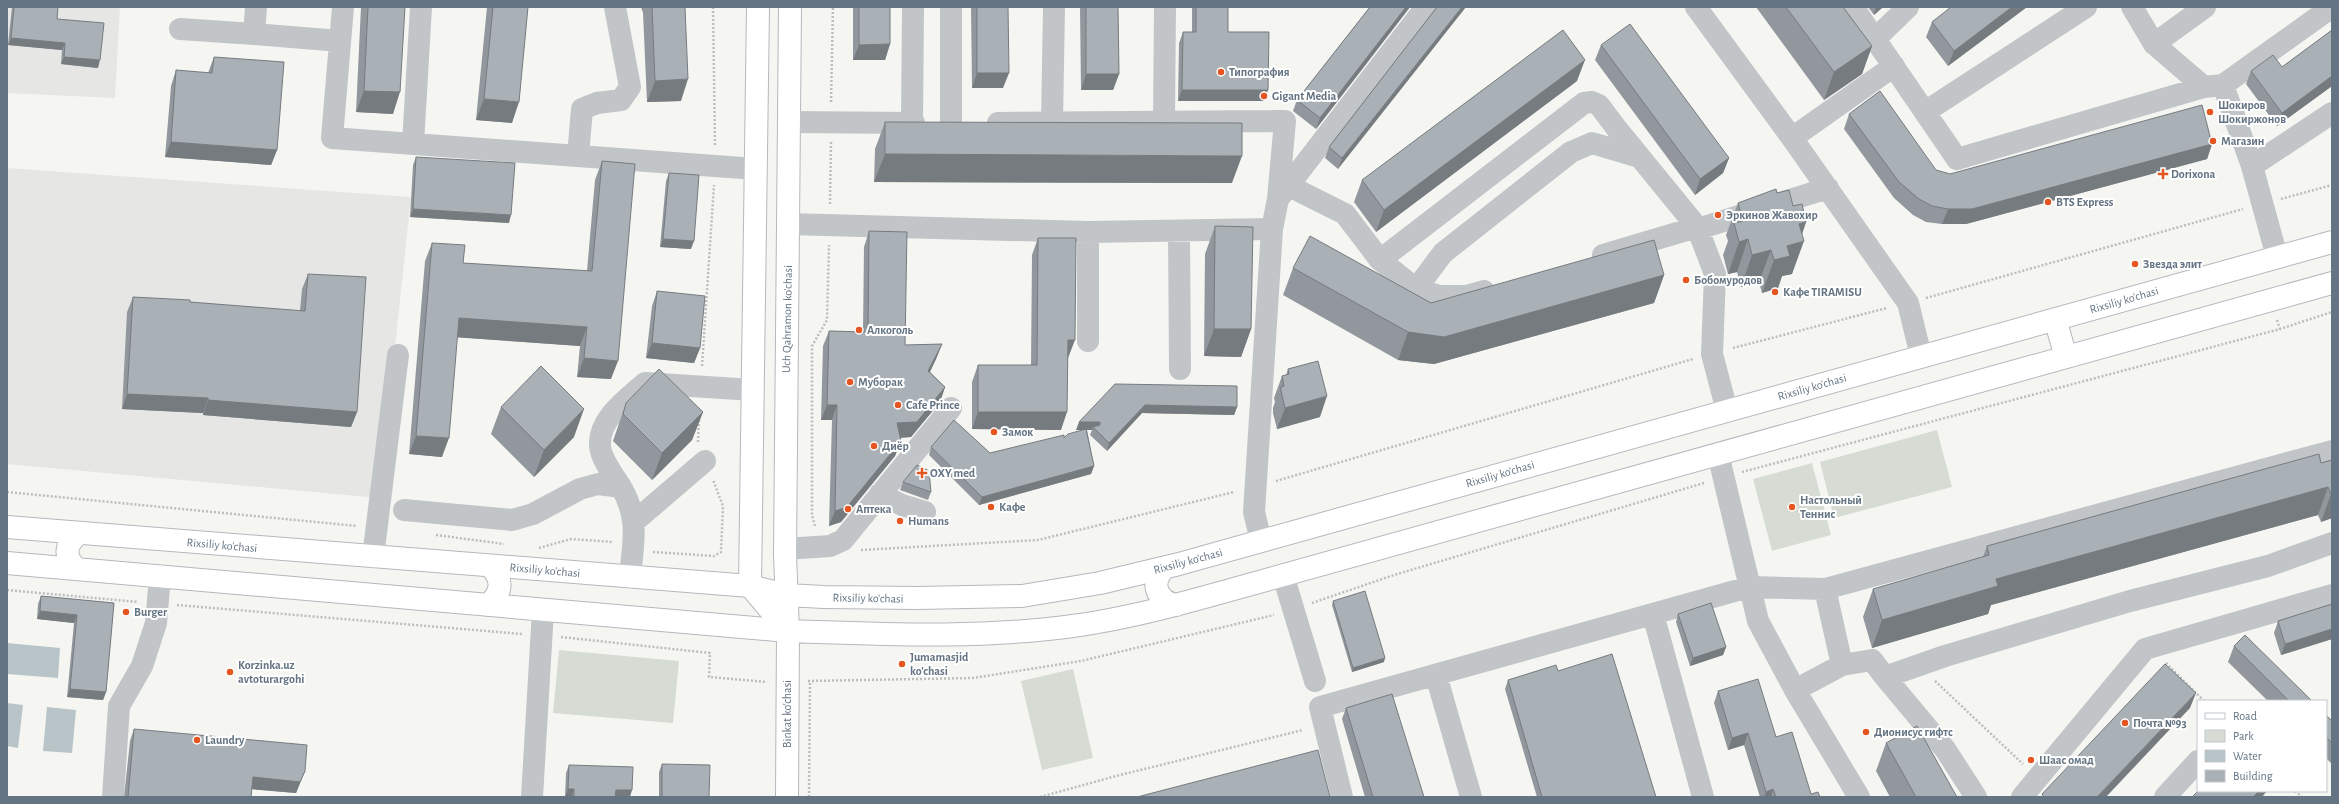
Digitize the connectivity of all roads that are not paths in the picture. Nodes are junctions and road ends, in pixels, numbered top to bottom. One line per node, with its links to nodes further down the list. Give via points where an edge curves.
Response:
1 (256, 7): 20 (street)
2 (343, 7): 22 (street)
3 (421, 7): 34 (street)
4 (615, 7): 35 (street, via 630,87 621,100 597,103 582,109)
5 (759, 7): 18 (main road); 38 (main road)
6 (913, 7): 31 (street)
7 (951, 7): 32 (street)
8 (1054, 7): 30 (street)
9 (1165, 7): 28 (street)
10 (1426, 7): 40 (street)
11 (1696, 7): 33 (street)
12 (1853, 7): 21 (street)
13 (1908, 7): 21 (street)
14 (2086, 7): 26 (street)
15 (2132, 7): 23 (street)
16 (2205, 7): 23 (street)
17 (2332, 7): 25 (street)
18 (790, 8): 29 (main road, Uch Qahramon ko'chasi)
19 (180, 28): 20 (street)
20 (254, 34): 22 (street)
21 (1875, 39): 24 (street)
22 (340, 41): 34 (street, via 332,138)
23 (2154, 44): 25 (street)
24 (1894, 66): 26 (street); 33 (street)
25 (2214, 86): 26 (street, via 1957,159); 37 (street)
26 (1925, 112)
27 (2332, 113): 37 (street)
28 (1164, 121): 30 (street); 40 (street, via 1285,120)
29 (789, 122): 31 (street); 41 (main road, Uch Qahramon ko'chasi)
30 (1052, 122): 32 (street)
31 (912, 123): 32 (street)
32 (951, 124)
33 (1792, 138): 39 (street)
34 (413, 144): 35 (street)
35 (578, 156): 38 (street)
36 (1640, 157): 42 (street); 48 (street, via 1599,105 1592,102 1584,103); 52 (street, via 1592,143 1571,152 1443,253)
37 (2252, 166): 47 (street)
38 (756, 169): 59 (main road)
39 (1828, 188): 42 (street, via 1701,228); 56 (street, via 1908,303)
40 (1283, 193): 43 (street); 48 (street, via 1345,214)
41 (788, 224): 45 (street); 74 (main road, Uch Qahramon ko'chasi)
42 (1697, 227): 49 (street); 61 (street, via 1715,274 1712,354)
43 (1272, 229): 44 (street); 72 (street, via 1254,512)
44 (1179, 231): 45 (street); 58 (street)
45 (1088, 232): 54 (street)
46 (2332, 242): 47 (main road, Rixsiliy ko'chasi)
47 (2278, 257): 53 (main road, Rixsiliy ko'chasi)
48 (1380, 260): 52 (street)
49 (1586, 260)
50 (2332, 283): 57 (main road)
51 (1504, 285): 52 (street, via 1466,296 1440,296)
52 (1416, 289)
53 (2055, 319): 56 (main road, Rixsiliy ko'chasi); 57 (main road)
54 (1088, 341)
55 (398, 355): 75 (street)
56 (1921, 356): 61 (main road, Rixsiliy ko'chasi)
57 (2066, 357): 63 (main road)
58 (1180, 369)
59 (753, 390): 65 (street, via 645,383 618,407 601,430 600,447); 83 (main road)
60 (951, 408): 66 (street)
61 (1727, 411): 72 (main road, Rixsiliy ko'chasi)
62 (2332, 450): 85 (street)
63 (1718, 454): 80 (main road); 84 (street)
64 (705, 462): 69 (street)
65 (621, 487): 67 (street, via 598,484 580,489 534,514 512,520); 69 (street)
66 (880, 494): 68 (street, via 902,505); 74 (street, via 843,540 830,546)
67 (404, 510)
68 (925, 512)
69 (635, 521): 82 (street)
70 (7, 528): 71 (main road, Rixsiliy ko'chasi)
71 (79, 533): 75 (main road, Rixsiliy ko'chasi); 79 (main road, via 66,551 69,562)
72 (1261, 541): 78 (main road, Rixsiliy ko'chasi)
73 (2332, 543): 95 (street, via 2268,566 2130,601)
74 (785, 549): 86 (main road, Uch Qahramon ko'chasi)
75 (373, 557): 77 (main road, Rixsiliy ko'chasi)
76 (7, 563): 79 (main road)
77 (490, 566): 82 (main road, Rixsiliy ko'chasi); 88 (main road, via 498,576 501,586 496,597)
78 (1166, 567): 86 (main road, Rixsiliy ko'chasi, via 1100,583 1022,596 917,598); 89 (main road, via 1157,576 1156,588 1163,600)
79 (76, 569): 81 (main road)
80 (1283, 575): 89 (main road); 96 (street)
81 (160, 576): 88 (main road); 99 (street, via 156,623 142,666 119,706)
82 (630, 577): 83 (main road, Rixsiliy ko'chasi)
83 (750, 586): 86 (main road, Rixsiliy ko'chasi); 92 (main road)
84 (1749, 587): 85 (street); 91 (street); 97 (street, via 1758,621)
85 (1825, 590): 93 (street)
86 (786, 595): 92 (main road, Uch Qahramon ko'chasi)
87 (2332, 596): 107 (street, via 2145,649)
88 (488, 605): 90 (main road)
89 (1176, 605): 92 (main road, via 1142,614 1072,626 993,633 904,635)
90 (543, 610): 92 (main road); 100 (street)
91 (1653, 614): 94 (street); 104 (street)
92 (788, 631): 101 (main road, Binkat ko'chasi)
93 (1842, 665): 95 (street, via 1872,660); 97 (street)
94 (1436, 675): 102 (street, via 1320,707); 103 (street)
95 (1886, 677): 106 (street, via 1945,749)
96 (1315, 681)
97 (1795, 690): 105 (street)
98 (2197, 761): 108 (street)
99 (113, 797)
100 (532, 797)
101 (787, 797)
102 (1342, 797)
103 (1471, 797)
104 (1703, 797)
105 (1859, 797)
106 (1976, 797)
107 (2022, 797)
108 (2165, 797)

